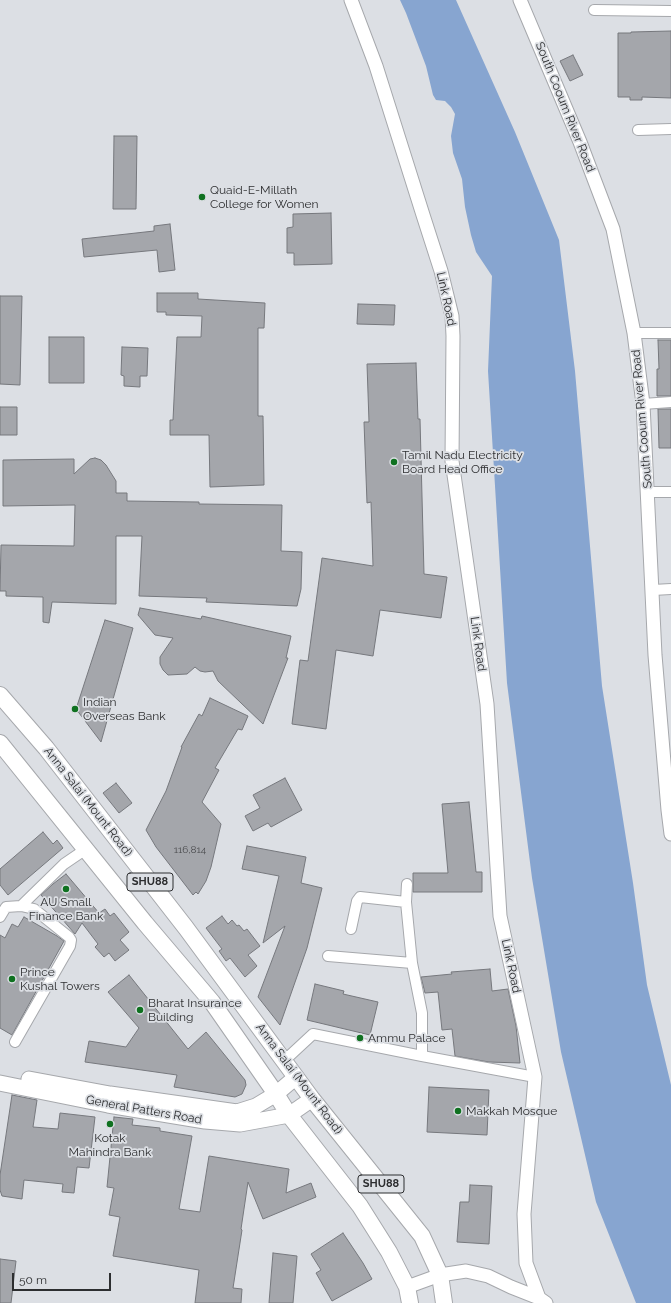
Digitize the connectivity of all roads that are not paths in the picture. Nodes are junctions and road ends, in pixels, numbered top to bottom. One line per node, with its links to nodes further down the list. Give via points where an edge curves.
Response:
1 (351, 0): 31 (street, Link Road, via 376,66 441,271 452,316 452,461 487,704 500,916)
2 (520, 0): 7 (street, South Cooum River Road, via 580,142 613,229)
3 (594, 10): 4 (street)
4 (671, 11)
5 (671, 129): 6 (street)
6 (638, 130)
7 (634, 333): 8 (street); 10 (street, South Cooum River Road)
8 (671, 333)
9 (671, 402): 10 (street)
10 (643, 404): 11 (street, South Cooum River Road)
11 (648, 492): 12 (street); 14 (street, South Cooum River Road)
12 (671, 492)
13 (671, 589): 14 (street)
14 (652, 590): 17 (street, South Cooum River Road)
15 (3, 707): 28 (main road, Anna Salai (Mount Road) / SHU88, via 46,748)
16 (0, 743): 18 (main road, SHU88)
17 (671, 834)
18 (86, 850): 21 (street, via 64,864); 33 (main road, SHU88, via 212,1002)
19 (406, 884): 20 (street)
20 (406, 902): 23 (street, via 360,897); 25 (street)
21 (21, 906): 22 (street, via 6,907); 26 (street, via 34,909 71,940 70,946)
22 (0, 917)
23 (351, 929)
24 (328, 956): 25 (street)
25 (412, 963): 27 (street, via 422,1013)
26 (15, 1042)
27 (422, 1056): 28 (street, via 313,1034); 31 (street)
28 (285, 1060): 30 (main road, Anna Salai (Mount Road) / SHU88)
29 (0, 1073): 33 (main road, General Patters Road, via 110,1094 237,1112 256,1106)
30 (296, 1077): 33 (main road, General Patters Road); 34 (main road, Anna Salai (Mount Road) / SHU88)
31 (535, 1077): 38 (street, Link Road, via 524,1214 526,1263)
32 (0, 1083): 35 (main road, General Patters Road, via 205,1121 240,1124)
33 (276, 1094): 35 (main road, SHU88)
34 (312, 1099): 35 (main road); 36 (main road, Anna Salai (Mount Road) / SHU88, via 422,1236)
35 (289, 1115): 37 (main road, SHU88, via 360,1206 389,1252)
36 (440, 1275): 37 (street); 38 (street, via 466,1271 488,1276); 39 (main road, Anna Salai (Mount Road) / SHU88)
37 (408, 1295)
38 (542, 1300)
39 (444, 1303)

